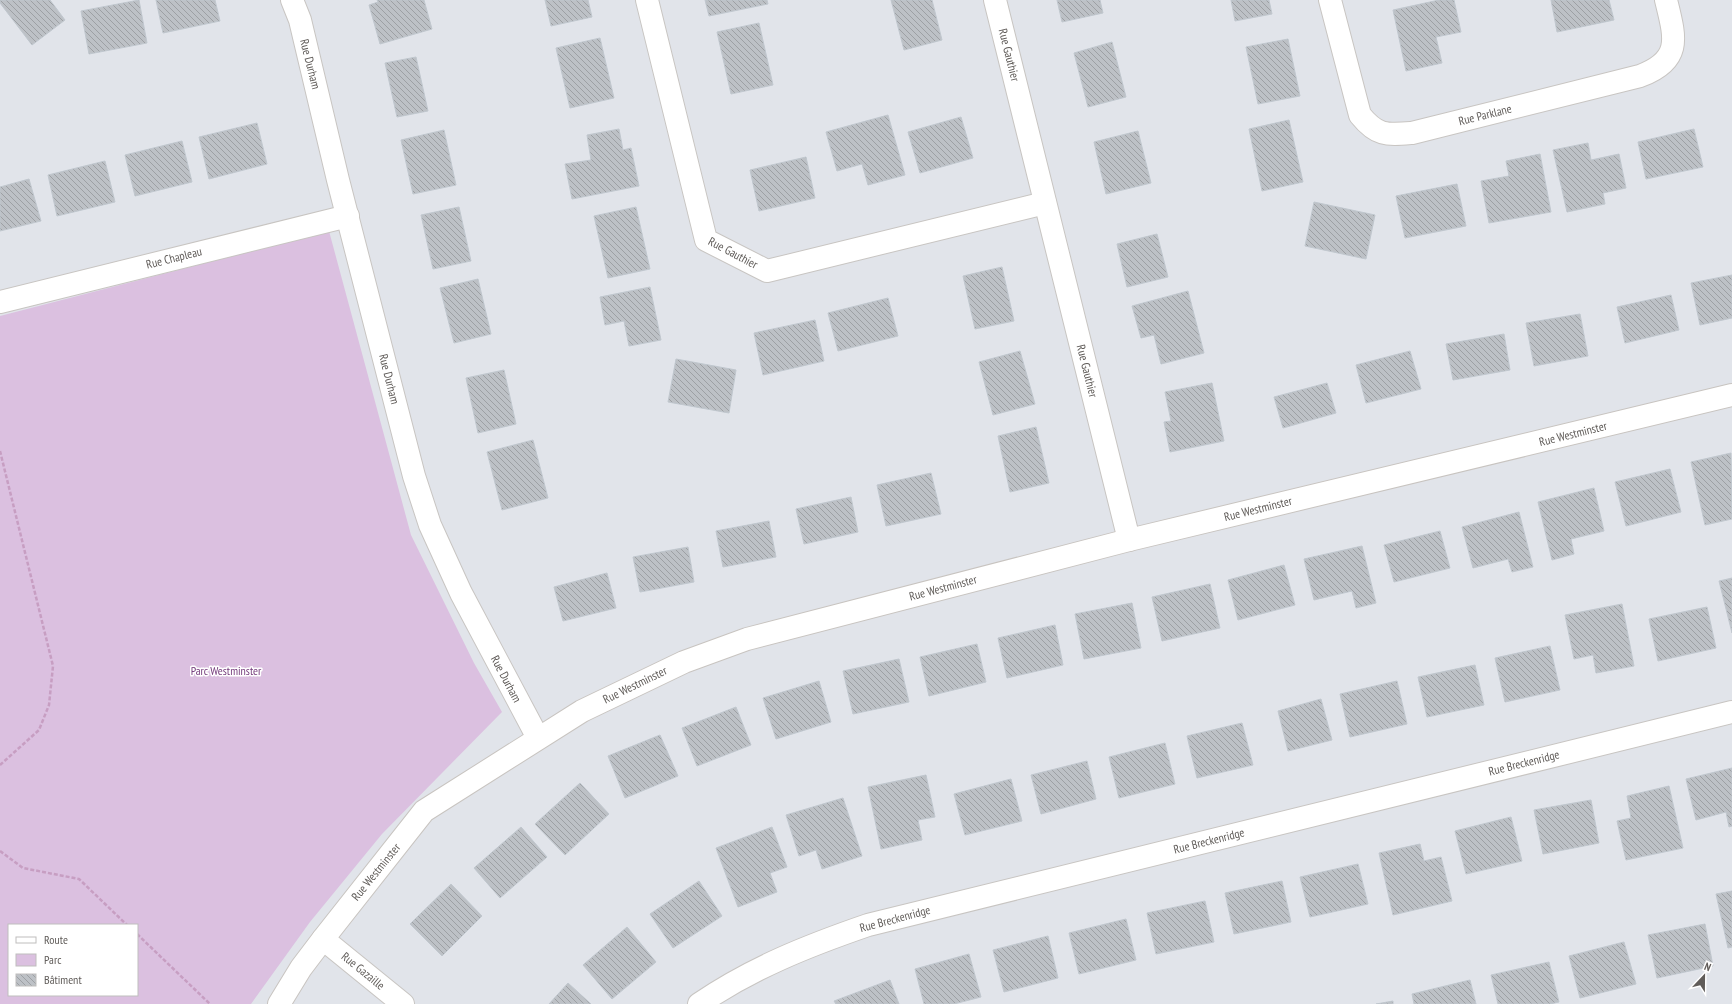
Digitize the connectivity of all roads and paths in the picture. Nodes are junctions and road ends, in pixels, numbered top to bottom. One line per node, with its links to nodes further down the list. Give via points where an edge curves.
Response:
1 (292, 0): 7 (street, Rue Durham, via 300,20)
2 (647, 0): 6 (street, Rue Gauthier, via 706,240 767,271)
3 (995, 0): 6 (street, Rue Gauthier)
4 (1330, 0): 5 (street, Rue Parklane, via 1360,115 1372,129 1391,135 1412,133 1654,71 1672,50 1675,36)
5 (1666, 0)
6 (1045, 203): 11 (street, Rue Gauthier)
7 (348, 216): 8 (street, Rue Chapleau); 13 (street, Rue Durham, via 414,476 430,525 461,593)
8 (0, 302)
9 (1732, 395): 11 (street, Rue Westminster)
10 (0, 451): 14 (path, via 53,666 49,705 39,730)
11 (1129, 540): 13 (street, Rue Westminster, via 716,649 649,677 582,711)
12 (1732, 712): 22 (street, Rue Breckenridge, via 868,925 812,944 764,965)
13 (538, 738): 18 (street, Rue Westminster, via 424,811)
14 (0, 765)
15 (0, 851): 16 (path, via 23,868 79,879)
16 (126, 924)
17 (138, 935): 19 (path)
18 (323, 939): 20 (street, Rue Westminster); 21 (street, Rue Gazaille)
19 (210, 1004)
20 (279, 1004)
21 (403, 1004)
22 (699, 1004)

